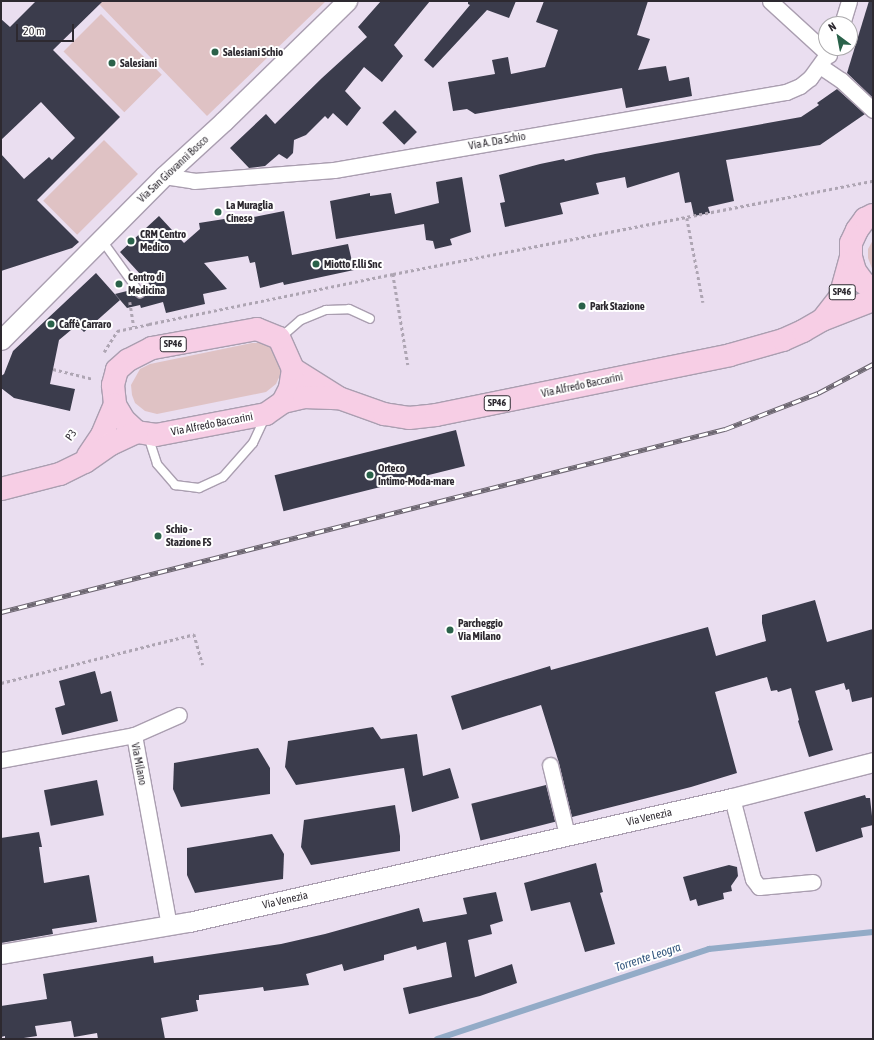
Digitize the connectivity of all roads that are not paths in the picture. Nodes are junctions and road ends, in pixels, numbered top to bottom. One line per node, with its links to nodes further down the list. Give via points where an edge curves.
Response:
1 (347, 1): 8 (street, Via San Giovanni Bosco, via 224,122)
2 (770, 1): 5 (street)
3 (849, 1): 4 (street)
4 (844, 16)
5 (818, 47)
6 (827, 56): 7 (street, via 841,80); 8 (street, Via A. Da Schio, via 810,78 786,92 342,168 194,181)
7 (873, 110)
8 (164, 176): 10 (street, Via San Giovanni Bosco)
9 (873, 215): 11 (main road, Via Alfredo Baccarini / SP46, via 856,230 851,243)
10 (101, 239): 13 (lane); 18 (street, Via San Giovanni Bosco)
11 (851, 257): 12 (main road, Via Alfredo Baccarini / SP46, via 855,271); 16 (main road, Via Alfredo Baccarini / SP46, via 840,297)
12 (873, 290)
13 (140, 294)
14 (873, 300): 16 (main road, Via Alfredo Baccarini / SP46)
15 (370, 319): 17 (lane, via 349,309 326,310 301,320)
16 (822, 320): 20 (main road, Via Alfredo Baccarini / SP46, via 784,340 730,354 436,415 409,418 384,414)
17 (279, 338): 19 (main road); 21 (main road, SP46, via 256,329 152,348 128,360 117,370 113,386)
18 (1, 340)
19 (293, 369): 20 (main road, Via Alfredo Baccarini / SP46); 22 (main road, via 290,388)
20 (339, 398): 22 (main road, Via Alfredo Baccarini / SP46, via 304,397)
21 (115, 404): 23 (main road, SP46, via 124,420); 24 (main road, SP46, via 102,435)
22 (275, 408): 23 (main road, Via Alfredo Baccarini / SP46, via 194,428 156,435); 23 (lane, via 252,443 223,477 199,488 175,485 157,464)
23 (142, 433): 24 (main road, Via Alfredo Baccarini / SP46, via 111,444)
24 (85, 462): 25 (main road, Via Alfredo Baccarini / SP46, via 60,474)
25 (1, 489)
26 (179, 715): 27 (street)
27 (134, 735): 28 (street, Via Milano); 34 (street, Via Milano)
28 (1, 760)
29 (873, 762): 31 (street, Via Venezia)
30 (550, 765): 32 (street)
31 (732, 798): 32 (street, Via Venezia); 33 (street, via 753,879 759,886)
32 (567, 836): 34 (street, Via Venezia)
33 (813, 882)
34 (169, 926): 35 (street, Via Venezia)
35 (1, 954)

